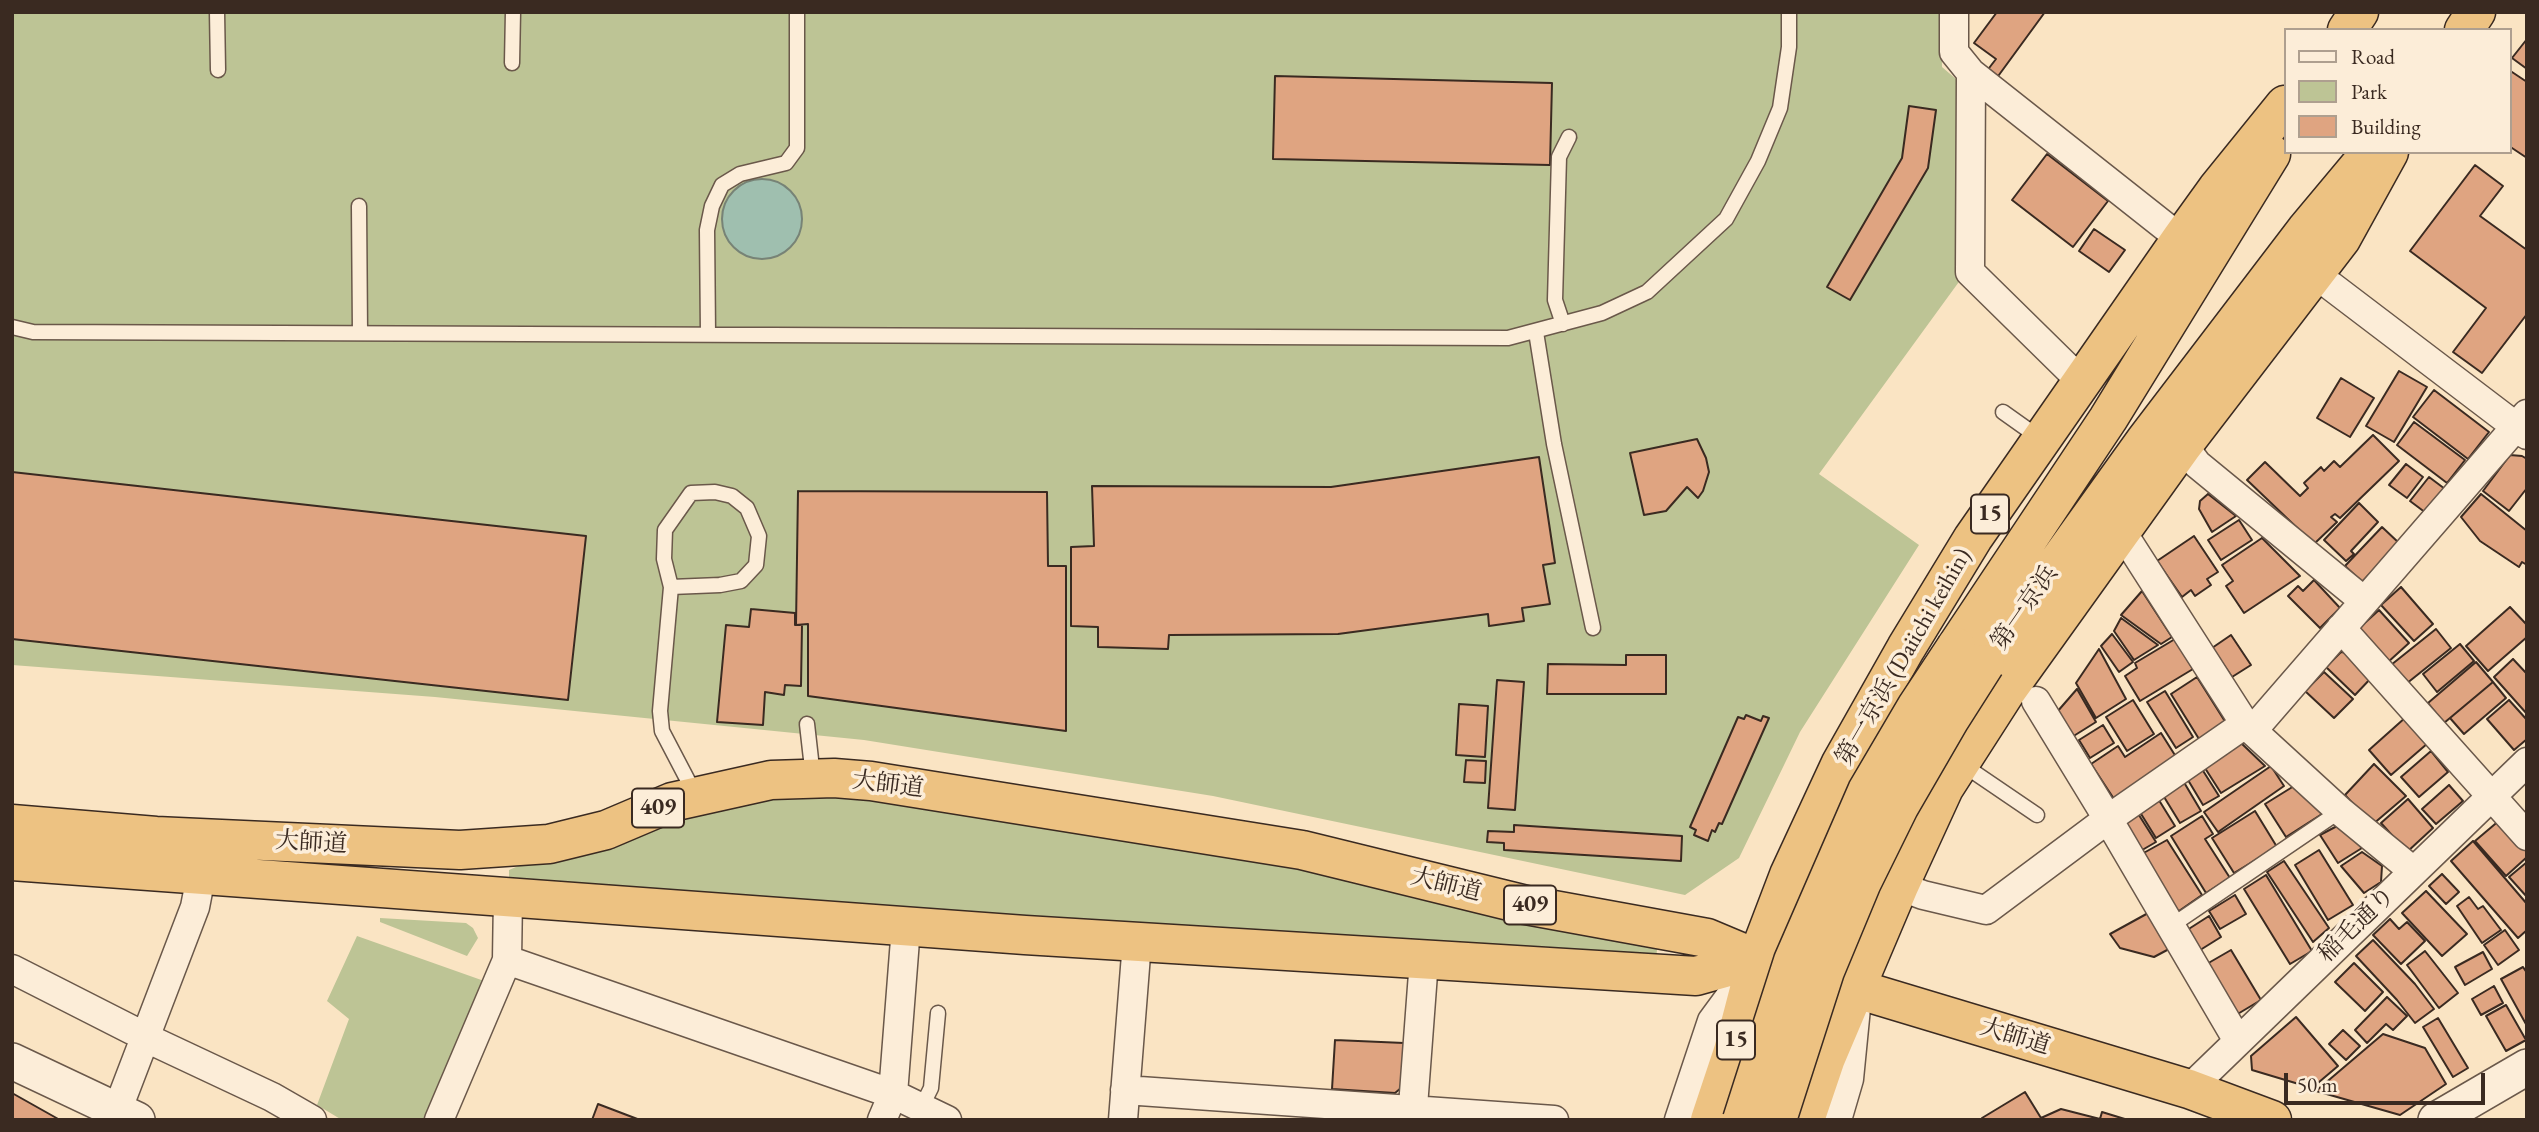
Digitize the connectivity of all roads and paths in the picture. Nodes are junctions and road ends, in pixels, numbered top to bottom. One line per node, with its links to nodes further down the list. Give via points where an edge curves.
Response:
1 (217, 12): 9 (lane)
2 (513, 12): 8 (lane)
3 (797, 12): 23 (lane, via 797,148 786,163 740,174 722,185 707,230)
4 (1789, 12): 19 (lane, via 1780,108 1758,162 1726,219 1647,292 1602,313)
5 (1954, 12): 10 (street, via 1954,52)
6 (2476, 12): 7 (highway)
7 (2465, 28)
8 (512, 64)
9 (218, 70)
10 (1970, 73): 17 (street); 24 (street, via 1970,271)
11 (2284, 107): 17 (highway, 第一京浜 (Daiichi keihin) / 15)
12 (2284, 133): 34 (highway, 第一京浜 / 15, via 2108,419)
13 (1569, 137): 19 (lane, via 1559,157 1555,300)
14 (2368, 154): 34 (highway, 第一京浜 / 15)
15 (2388, 154): 18 (highway, via 2341,239)
16 (359, 206): 22 (lane)
17 (2181, 239): 24 (highway, 第一京浜 (Daiichi keihin) / 15)
18 (2312, 274): 26 (street); 28 (highway)
19 (1563, 324): 21 (lane)
20 (12, 327): 22 (lane, via 33,331)
21 (1536, 331): 23 (lane, via 1508,338); 32 (lane)
22 (360, 333): 23 (lane)
23 (708, 334)
24 (2083, 383): 27 (highway, 第一京浜 (Daiichi keihin) / 15)
25 (2003, 412): 27 (lane)
26 (2523, 425): 31 (street)
27 (2043, 440): 56 (highway, 第一京浜 (Daiichi keihin) / 15, via 1973,538 1841,763 1789,875)
28 (2183, 446): 29 (highway); 31 (street, via 2197,464)
29 (2122, 533): 37 (street); 39 (highway, via 2005,693)
30 (671, 587): 30 (lane, via 664,559 665,530 691,494 732,496 747,508 760,536 756,565 741,581); 41 (lane, via 662,731)
31 (2364, 601): 33 (street)
32 (1593, 628)
33 (2340, 628): 37 (street); 42 (street)
34 (1971, 656): 80 (highway, 第一京浜 / 15, bridge, via 1917,706 1867,791 1794,961); 81 (highway, 第一京浜 / 15, bridge, via 1950,719 1862,882 1825,971)
35 (2036, 701): 45 (street)
36 (807, 724): 40 (lane)
37 (2249, 727): 43 (street); 45 (street)
38 (2527, 762): 42 (street, 稲毛通り)
39 (1961, 763): 44 (lane); 51 (highway, via 1944,788)
40 (813, 779): 41 (highway, 大師道 / 409, via 771,780); 56 (highway, 大師道 / 409, via 871,781 1302,850 1526,905 1707,938)
41 (696, 796): 46 (highway, 大師道 / 409, via 606,830 549,844 460,850 156,836)
42 (2491, 796): 47 (street); 49 (street, 稲毛通り)
43 (2340, 811): 49 (street); 53 (lane)
44 (2036, 815)
45 (2108, 819): 51 (street, via 1986,910); 53 (street)
46 (12, 824)
47 (2527, 836)
48 (12, 861): 50 (highway, 大師道)
49 (2412, 870): 63 (street, 稲毛通り)
50 (201, 876): 52 (highway, 大師道); 71 (street)
51 (1899, 886): 60 (highway)
52 (508, 897): 54 (highway, 大師道); 57 (street)
53 (2171, 926): 63 (street)
54 (906, 927): 55 (highway, 大師道); 69 (street)
55 (1137, 942): 58 (highway, 大師道); 68 (street)
56 (1757, 959): 58 (highway, 大師道, via 1696,976); 60 (highway, 大師道 / 409); 78 (street, via 1712,1021); 79 (highway, 第一京浜 (Daiichi keihin) / 15)
57 (507, 960): 69 (street); 74 (street)
58 (1424, 960): 72 (street)
59 (12, 969): 62 (street)
60 (1857, 988): 67 (highway, 大師道 / 409); 82 (highway); 83 (street, via 1850,1079)
61 (938, 1013): 70 (lane, via 931,1088)
62 (132, 1030)
63 (2238, 1041): 67 (street, 稲毛通り)
64 (157, 1043): 73 (street)
65 (12, 1061): 71 (street)
66 (2527, 1066): 85 (street)
67 (2189, 1089): 84 (highway, 大師道 / 409)
68 (1125, 1090): 72 (street); 76 (street)
69 (887, 1107): 70 (street)
70 (922, 1108): 75 (street)
71 (127, 1115)
72 (1412, 1115): 77 (street)
73 (312, 1120)
74 (439, 1120)
75 (947, 1120)
76 (1123, 1120)
77 (1554, 1120)
78 (1679, 1120)
79 (1710, 1120)
80 (1742, 1120)
81 (1777, 1120)
82 (1805, 1120)
83 (1837, 1120)
84 (2272, 1120)
85 (2436, 1120)

